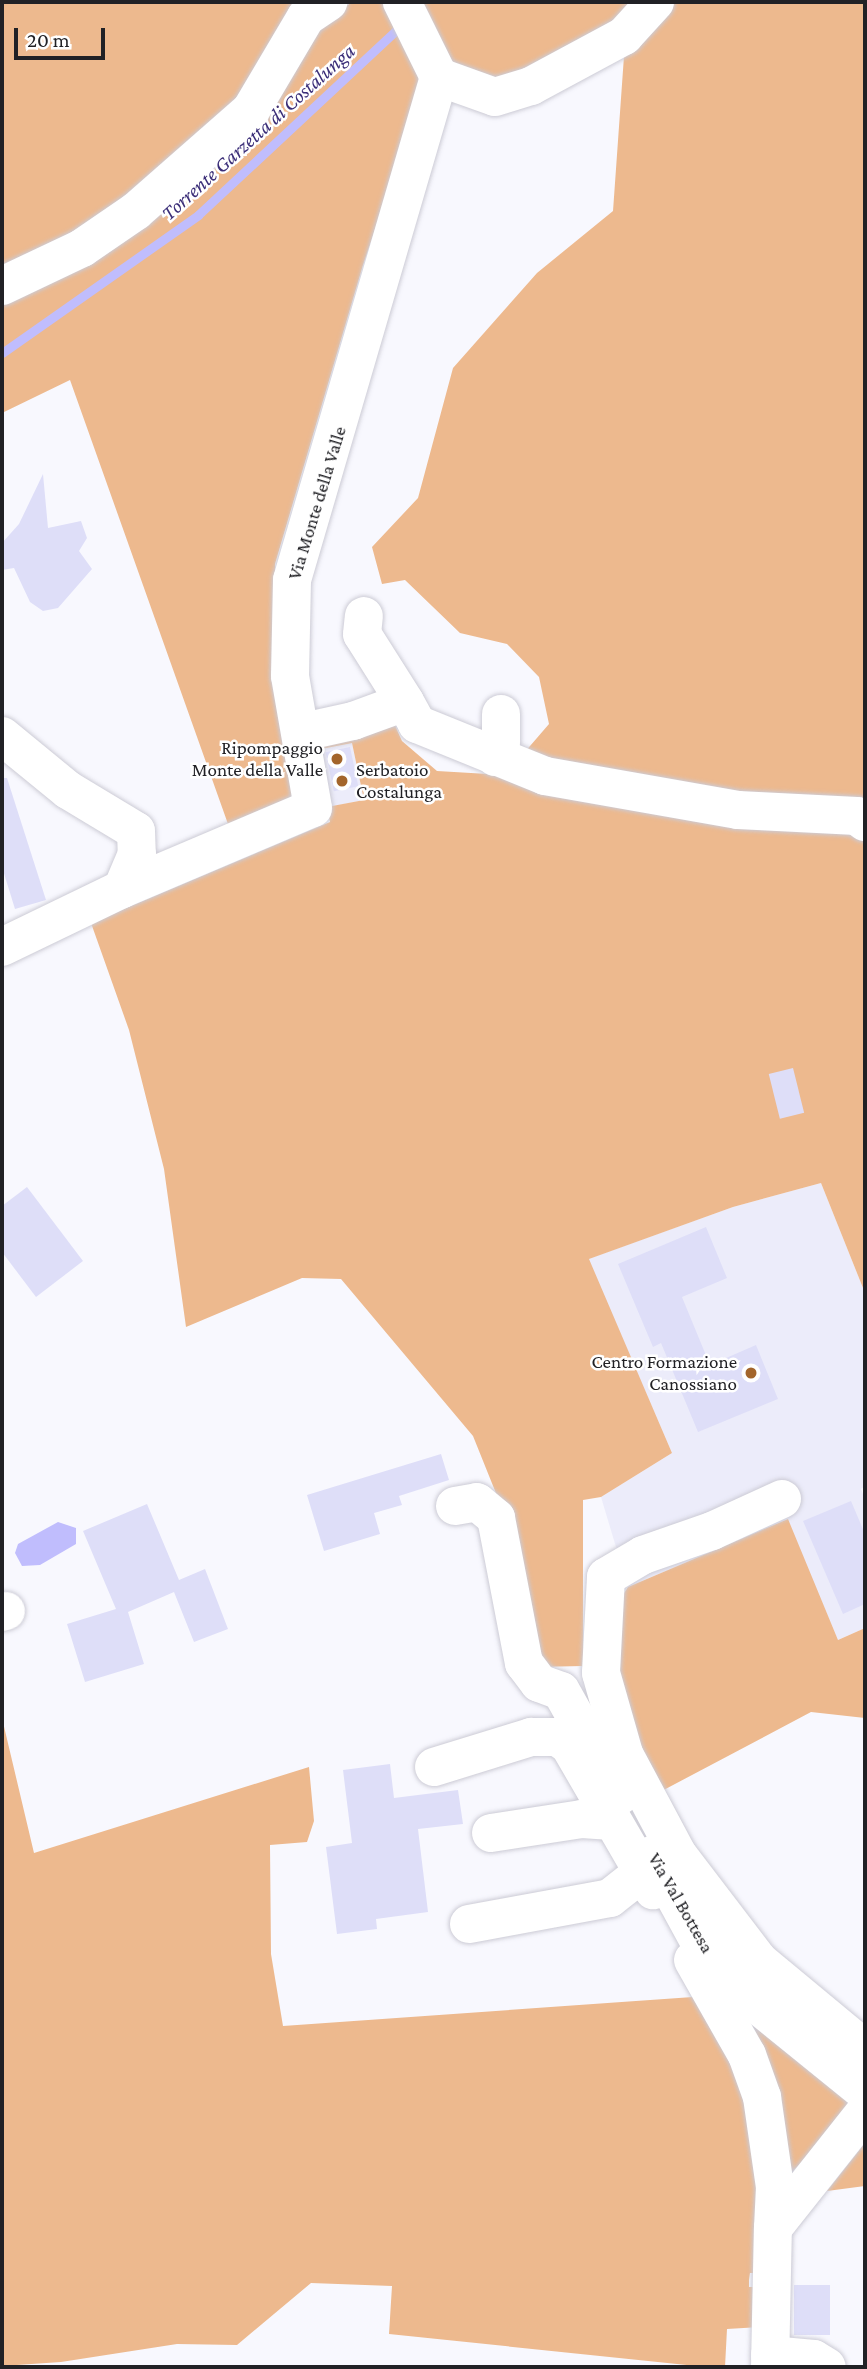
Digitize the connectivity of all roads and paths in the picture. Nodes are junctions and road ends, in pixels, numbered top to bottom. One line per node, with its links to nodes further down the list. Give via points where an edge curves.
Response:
1 (328, 2): 5 (street, via 306,18 251,110 136,211 82,248)
2 (655, 2): 4 (street, via 624,36 531,86 495,97)
3 (408, 12): 4 (street)
4 (439, 77): 9 (street, Via Monte della Valle, via 292,580 290,677)
5 (2, 286)
6 (364, 616): 7 (street, via 362,634)
7 (405, 702): 9 (street, via 353,721); 11 (street, via 417,723)
8 (501, 714): 11 (street, via 501,741)
9 (303, 732): 13 (street, Via Monte della Valle, via 324,804)
10 (2, 736): 13 (street, via 68,790 136,831 137,854)
11 (495, 757): 12 (street, via 545,776 640,794 738,810 857,816)
12 (865, 822)
13 (122, 889): 14 (street, Via Monte della Valle)
14 (2, 947)
15 (782, 1499): 22 (street, via 712,1531 643,1555 606,1577 601,1673 624,1754 678,1855 759,1961)
16 (455, 1506): 23 (street, Via Val Bottesa, via 477,1502 496,1518 524,1663 539,1683 561,1691 701,1945 755,2003)
17 (433, 1767): 18 (street, via 531,1737 557,1737 569,1745)
18 (612, 1821): 19 (street, via 582,1819); 20 (street)
19 (491, 1833)
20 (643, 1872): 21 (street, via 610,1898); 25 (street, via 751,2066 762,2097 773,2175)
21 (469, 1924)
22 (865, 2049)
23 (865, 2092)
24 (865, 2112): 25 (street)
25 (773, 2228): 26 (street)
26 (770, 2361): 27 (street, via 814,2359)
27 (827, 2367)

